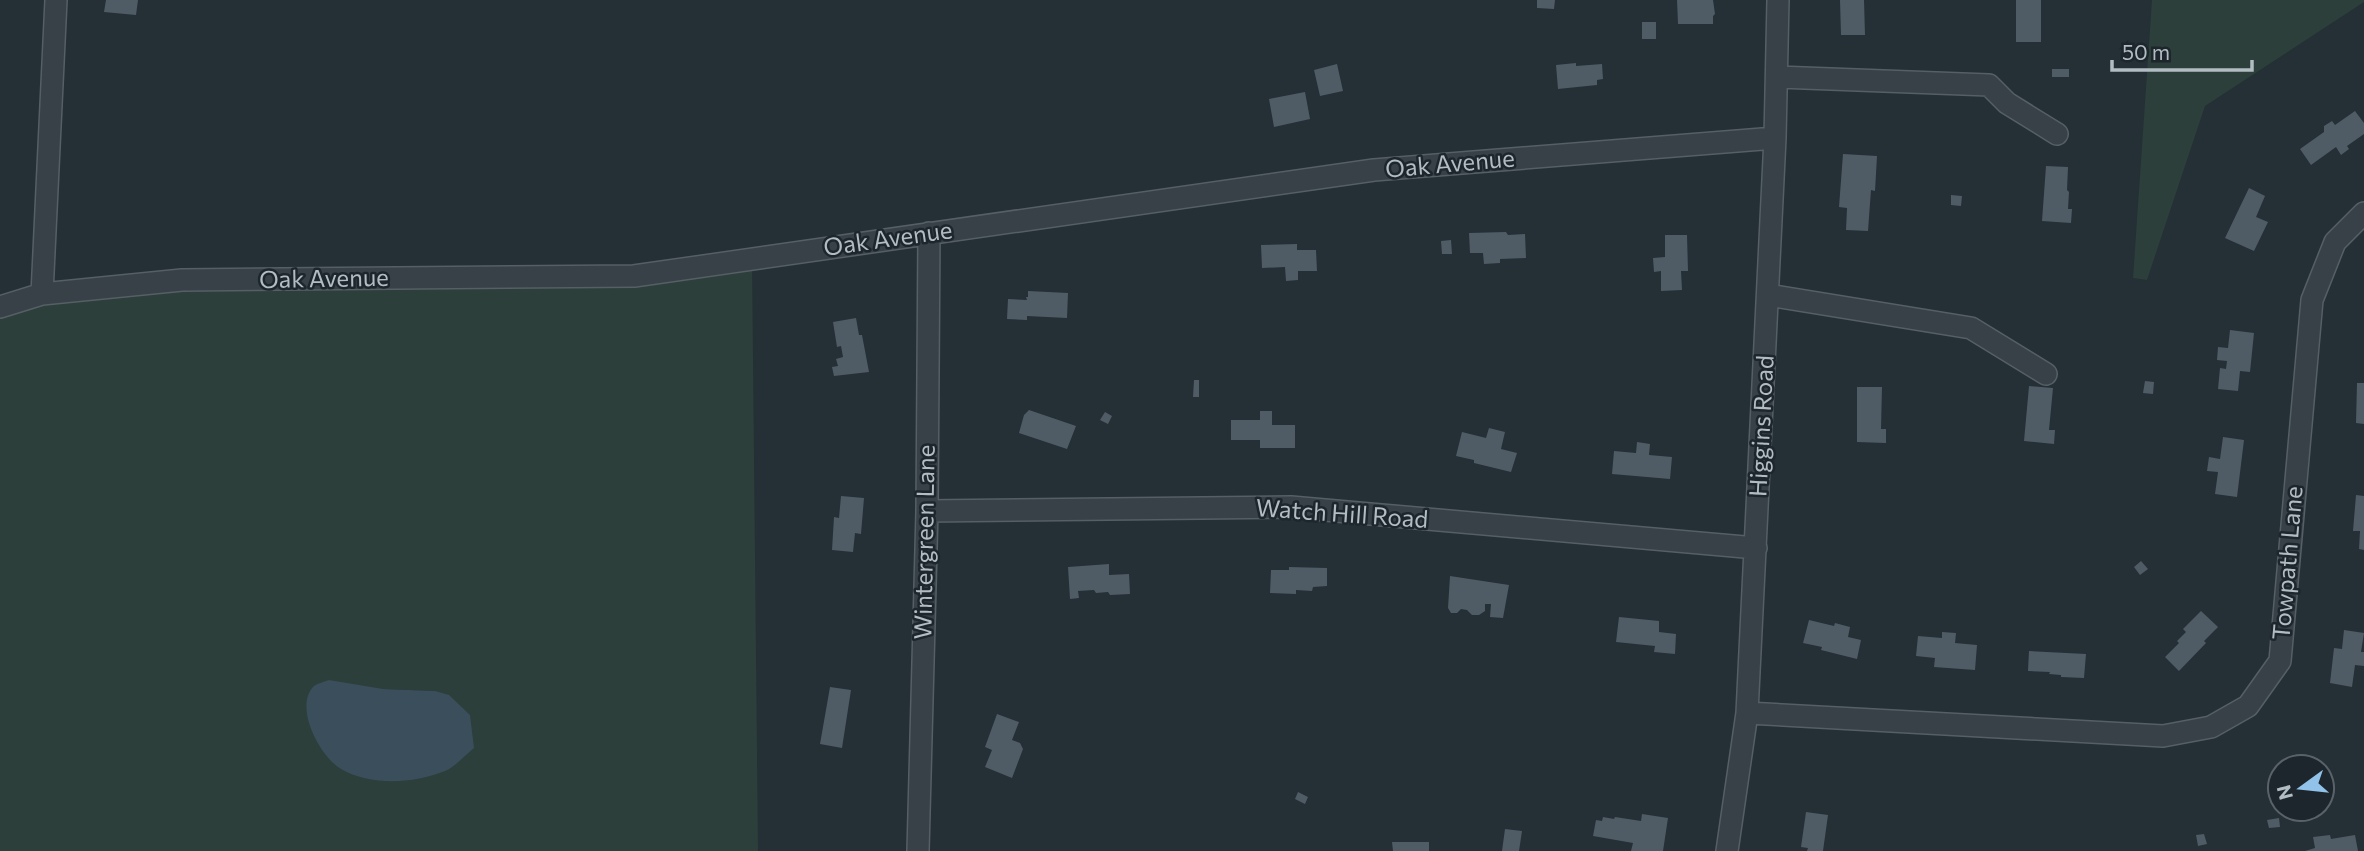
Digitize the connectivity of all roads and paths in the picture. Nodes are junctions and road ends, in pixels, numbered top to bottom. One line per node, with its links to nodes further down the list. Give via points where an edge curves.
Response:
1 (56, 0): 8 (street)
2 (1778, 0): 3 (street, Higgins Road)
3 (1777, 76): 4 (street, via 1989,85 2007,103); 5 (street, Higgins Road)
4 (2057, 134)
5 (1775, 138): 7 (street, Oak Avenue, via 1374,170); 9 (street, Higgins Road)
6 (2364, 213): 14 (street, Towpath Lane, via 2335,242 2312,300 2280,661 2248,706 2211,727 2163,736)
7 (929, 233): 8 (street, Oak Avenue, via 634,276 182,280); 12 (street, Wintergreen Lane)
8 (42, 294): 10 (street, Oak Avenue)
9 (1768, 295): 11 (street, via 1971,328); 13 (street, Higgins Road)
10 (0, 307)
11 (2046, 374)
12 (927, 511): 13 (street, Watch Hill Road, via 1291,507); 15 (street, Wintergreen Lane)
13 (1756, 548): 14 (street, Higgins Road)
14 (1746, 713): 16 (street, Higgins Road)
15 (918, 851)
16 (1727, 851)

